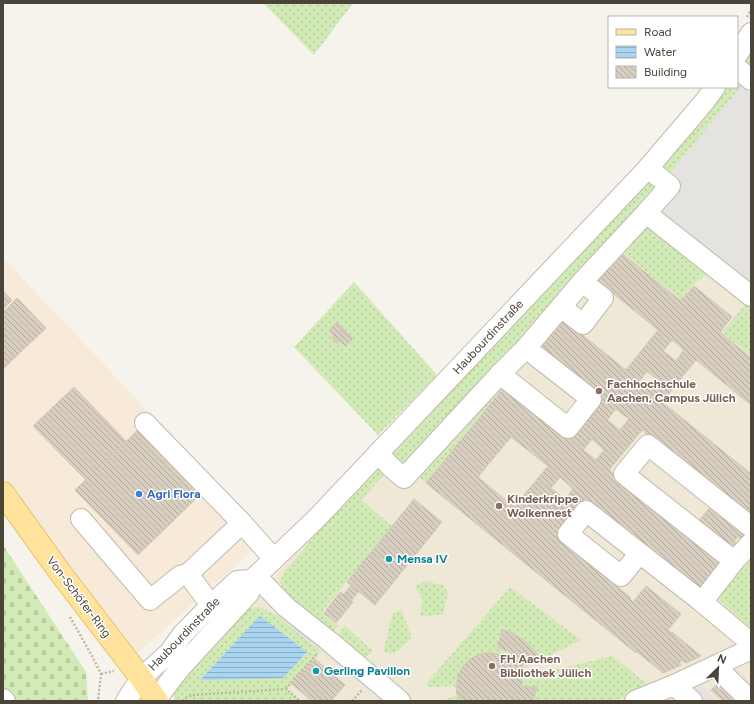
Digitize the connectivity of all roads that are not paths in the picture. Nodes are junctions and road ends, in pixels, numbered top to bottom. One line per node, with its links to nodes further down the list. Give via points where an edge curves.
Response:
1 (751, 33): 2 (street)
2 (738, 53)
3 (738, 69): 4 (street)
4 (751, 80)
5 (714, 88): 6 (street, Haubourdinstraße)
6 (648, 168): 7 (street, via 670,186); 14 (street, Haubourdinstraße)
7 (646, 213): 8 (street); 9 (street, via 728,283)
8 (582, 282): 10 (street); 10 (street, via 603,298 583,324)
9 (751, 296)
10 (562, 307): 11 (street)
11 (526, 348): 12 (street); 12 (street, via 591,399 568,428)
12 (500, 374): 14 (street, via 404,478)
13 (145, 423): 17 (street)
14 (378, 453): 21 (street, Haubourdinstraße)
15 (3, 493): 31 (main road, Von-Schöfer-Ring)
16 (82, 519): 23 (street, via 150,600 180,576)
17 (242, 523): 21 (street); 23 (street)
18 (751, 527): 22 (street, via 648,445 624,474)
19 (751, 543): 22 (street)
20 (639, 554): 25 (street)
21 (274, 559): 24 (street, Haubourdinstraße)
22 (734, 561): 25 (street)
23 (188, 574): 26 (street)
24 (254, 578): 26 (street, Haubourdinstraße, via 237,581); 27 (street, Haubourdinstraße, via 249,593); 35 (street)
25 (702, 602): 28 (street)
26 (212, 604): 27 (street); 31 (street, Haubourdinstraße, via 182,635 169,653)
27 (226, 618): 34 (street, Haubourdinstraße, via 180,668)
28 (751, 643)
29 (751, 649): 30 (street)
30 (715, 666): 32 (street); 38 (street)
31 (141, 678): 33 (street, Haubourdinstraße); 34 (main road, Von-Schöfer-Ring)
32 (674, 685): 36 (street); 37 (street)
33 (126, 701)
34 (156, 701)
35 (400, 701)
36 (635, 701)
37 (692, 701)
38 (751, 701)

